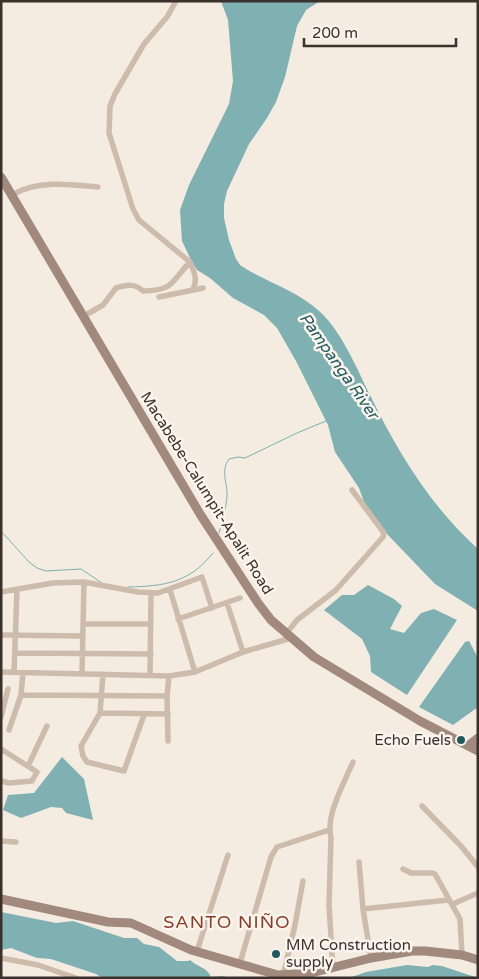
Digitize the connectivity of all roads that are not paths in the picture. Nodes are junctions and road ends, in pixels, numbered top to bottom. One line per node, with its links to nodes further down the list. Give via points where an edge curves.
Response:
1 (176, 1): 5 (street, via 144,44 115,94 110,106 109,133 133,209 140,220)
2 (1, 177): 4 (main road, Macabebe-Calumpit-Apalit Road)
3 (98, 187): 4 (street, via 55,184 30,187)
4 (12, 195): 9 (main road, Macabebe-Calumpit-Apalit Road)
5 (190, 262): 7 (street, via 195,274); 9 (street, via 167,287 143,291 131,285 116,288 103,305)
6 (204, 288): 7 (street)
7 (193, 289): 8 (street)
8 (159, 298)
9 (84, 316): 25 (main road, Macabebe-Calumpit-Apalit Road, via 200,514 258,603)
10 (352, 490): 25 (street, via 384,532 383,538 336,590 296,620)
11 (84, 582): 12 (street, via 53,583); 15 (street); 20 (street)
12 (17, 590): 14 (street); 23 (street)
13 (170, 590): 15 (street); 18 (street, via 202,577); 19 (street)
14 (1, 592)
15 (152, 593): 21 (street)
16 (240, 598): 17 (street)
17 (227, 603): 18 (street); 26 (street)
18 (212, 608): 19 (street)
19 (178, 618): 31 (street)
20 (83, 624): 21 (street); 24 (street)
21 (151, 624): 29 (street)
22 (1, 635): 23 (street)
23 (16, 635): 24 (street); 27 (street)
24 (83, 636): 28 (street)
25 (288, 636): 26 (street); 50 (main road, Macabebe-Calumpit-Apalit Road, via 314,658 420,721)
26 (243, 652): 31 (street)
27 (16, 653): 28 (street); 32 (street)
28 (82, 653): 29 (street); 34 (street)
29 (151, 654): 36 (street)
30 (1, 672): 32 (street)
31 (196, 672): 37 (street)
32 (14, 673): 33 (street)
33 (23, 673): 34 (street); 39 (street)
34 (82, 673): 35 (street)
35 (103, 674): 36 (street); 40 (street)
36 (150, 675): 37 (street)
37 (169, 676): 41 (street)
38 (8, 689): 45 (street)
39 (21, 695): 40 (street); 47 (street)
40 (102, 696): 41 (street); 42 (street)
41 (167, 696): 43 (street)
42 (100, 713): 44 (street); 44 (street, via 81,746 81,752 87,762 121,772 126,769)
43 (168, 714): 44 (street); 49 (street)
44 (144, 715)
45 (1, 716)
46 (47, 726): 54 (street)
47 (9, 730)
48 (478, 738): 50 (main road)
49 (168, 741)
50 (469, 745): 52 (main road, Macabebe-Calumpit-Apalit Road)
51 (1, 749): 54 (street)
52 (478, 751)
53 (353, 762): 57 (street, via 334,806)
54 (28, 766): 55 (street, via 37,772 32,781)
55 (1, 781)
56 (422, 806): 62 (street)
57 (329, 830): 74 (street, via 277,847 270,857); 75 (street, via 329,924)
58 (1, 841): 59 (street)
59 (16, 842)
60 (228, 855): 69 (street)
61 (359, 862): 68 (street)
62 (478, 867)
63 (403, 869): 67 (street, via 411,873 435,874)
64 (303, 881): 76 (street)
65 (478, 894): 67 (street)
66 (1, 899): 69 (main road, via 108,922 132,923)
67 (451, 902): 68 (street); 70 (street, via 462,926)
68 (362, 909): 72 (street)
69 (198, 952): 74 (main road)
70 (462, 955): 72 (main road, via 425,951); 73 (main road)
71 (1, 958): 77 (street, via 38,965)
72 (370, 958): 75 (main road)
73 (478, 960)
74 (240, 964): 76 (main road)
75 (333, 968): 76 (main road)
76 (283, 976)
77 (76, 978)

